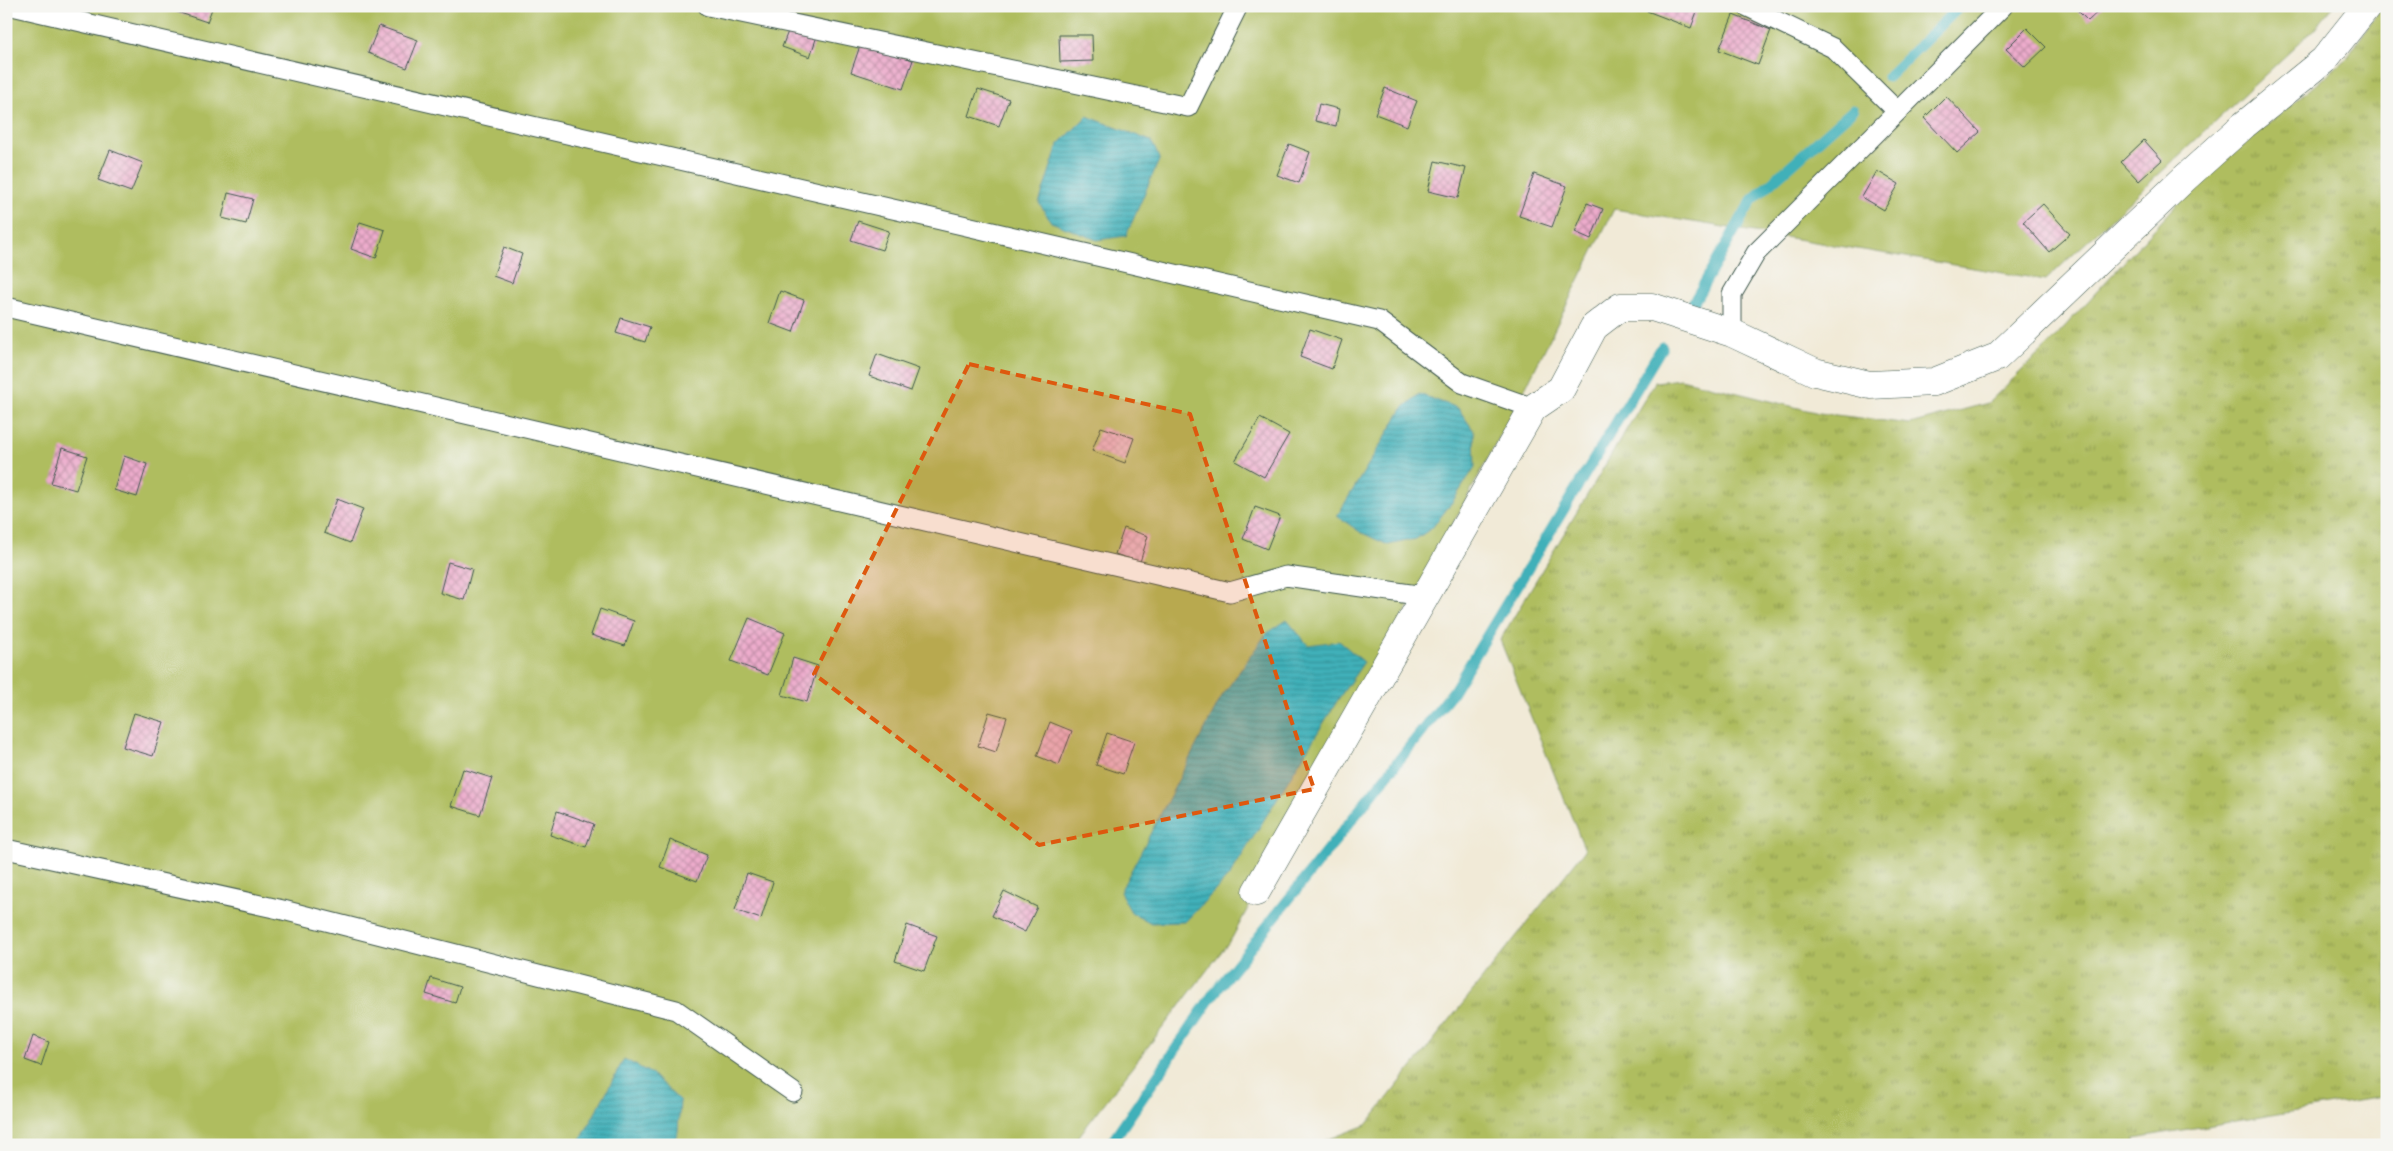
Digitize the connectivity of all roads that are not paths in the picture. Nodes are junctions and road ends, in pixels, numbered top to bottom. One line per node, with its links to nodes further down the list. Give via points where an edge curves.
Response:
1 (12, 6): 10 (lane, via 1379,321 1462,383)
2 (708, 6): 3 (lane, via 1188,107)
3 (1238, 6)
4 (1746, 6): 7 (lane, via 1833,48)
5 (2003, 6): 7 (lane)
6 (2368, 6): 9 (street, via 2324,60 2185,178 1997,357 1934,382 1870,385 1815,372)
7 (1897, 111): 9 (lane, via 1756,252 1732,294)
8 (6, 307): 11 (lane, via 1230,592 1286,576)
9 (1732, 333): 10 (street, via 1652,307 1620,307 1594,327 1561,389)
10 (1533, 408): 11 (street)
11 (1424, 596): 13 (street)
12 (6, 849): 14 (lane, via 283,910 676,1010)
13 (1256, 892)
14 (793, 1092)

